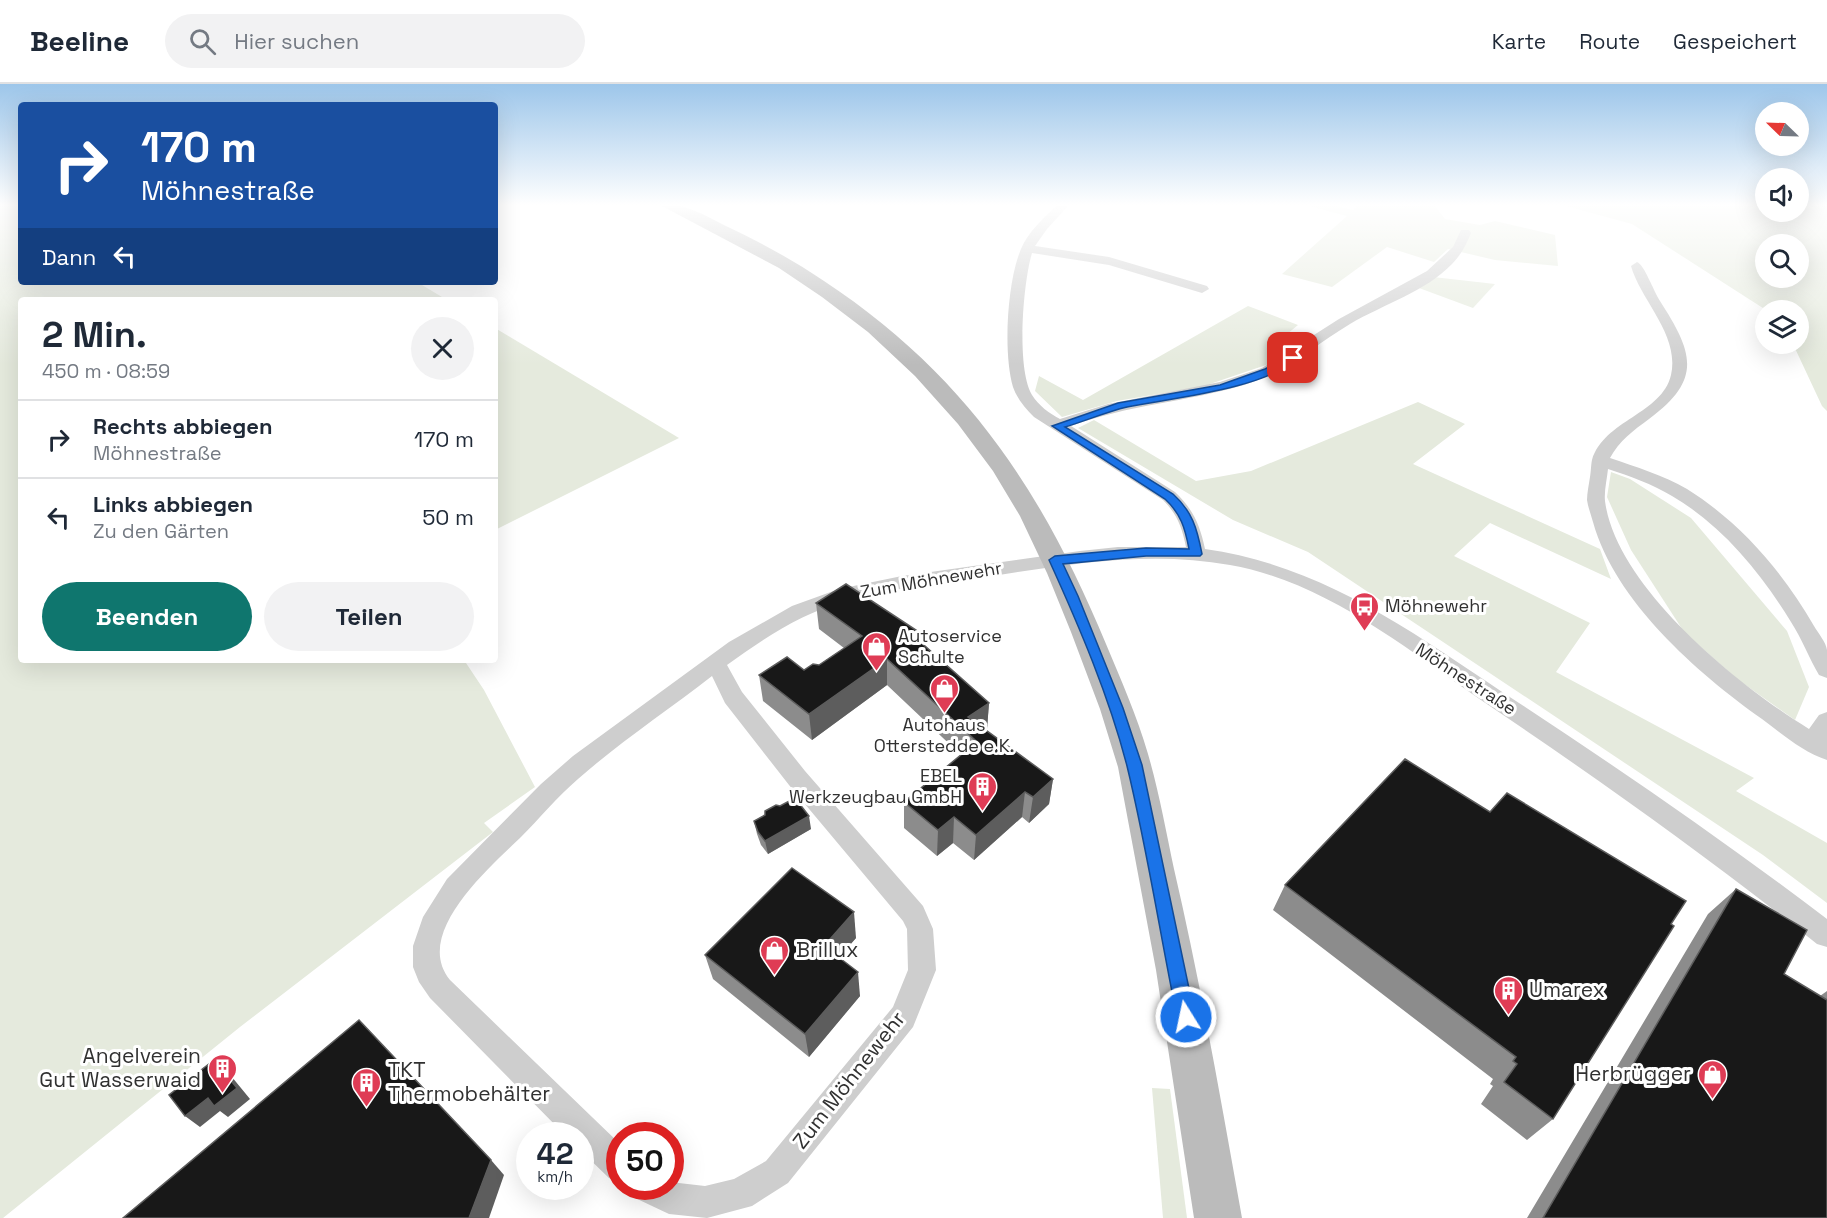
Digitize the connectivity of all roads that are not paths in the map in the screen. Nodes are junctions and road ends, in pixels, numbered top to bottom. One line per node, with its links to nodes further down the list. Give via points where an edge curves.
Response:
1 (776, 259): 10 (main road, via 850,308 911,360 953,405 996,457)
2 (1024, 259): 7 (street, via 1017,309 1018,376 1028,401)
3 (1098, 259): 6 (street)
4 (1449, 259): 7 (street, via 1410,287 1343,322 1281,366 1222,387 1122,405)
5 (1637, 266): 8 (street, via 1674,336 1679,375 1671,392 1613,439)
6 (1202, 289)
7 (1057, 426): 9 (street, via 1169,496 1191,526)
8 (1600, 460): 12 (street, via 1686,496 1726,527 1773,581); 14 (street, via 1597,501 1605,530 1628,577 1645,601 1741,694)
9 (1196, 554): 10 (street, Möhnestraße, via 1146,552); 15 (street, Möhnestraße, via 1268,568 1349,604 1582,756)
10 (1055, 560): 11 (street, Zum Möhnewehr, via 897,582 834,598 756,634); 18 (main road, via 1112,698 1134,765 1182,995)
11 (716, 663): 16 (street, Zum Möhnewehr, via 566,775 465,877 433,918 427,940 428,971 440,989); 17 (street, Zum Möhnewehr, via 733,697 914,914 920,929 922,970 903,1017 777,1172 740,1194 705,1202)
12 (1827, 670)
13 (1827, 721): 14 (street)
14 (1819, 746)
15 (1827, 935)
16 (606, 1153)
17 (684, 1200)
18 (1218, 1218)

